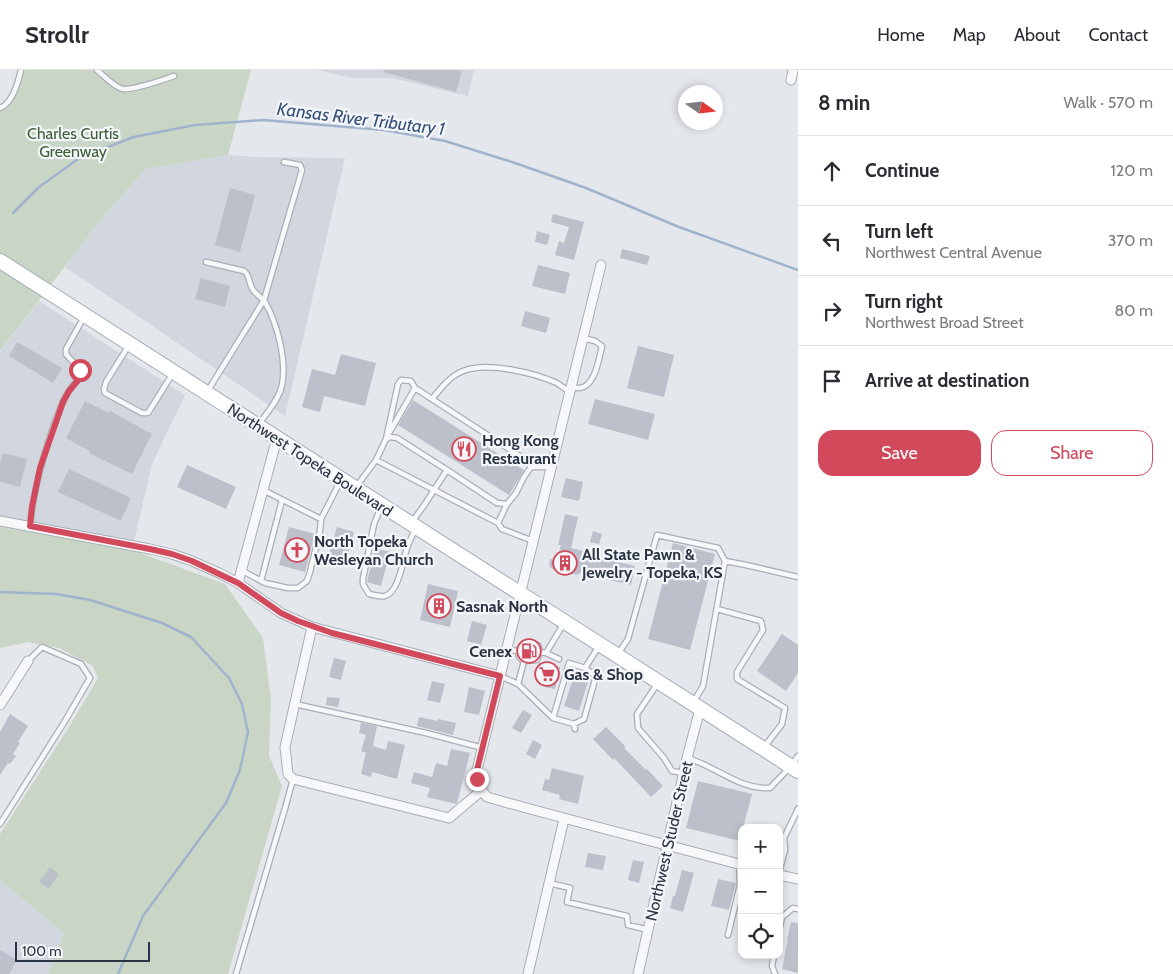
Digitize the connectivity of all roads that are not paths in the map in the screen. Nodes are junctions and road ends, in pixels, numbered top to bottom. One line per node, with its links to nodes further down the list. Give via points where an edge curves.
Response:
1 (22, 70): 6 (lane, via 14,93)
2 (97, 70): 4 (lane, via 122,89)
3 (793, 70): 5 (street)
4 (174, 76)
5 (791, 80)
6 (0, 108)
7 (284, 162): 11 (lane, via 300,165 302,170)
8 (0, 261): 12 (main road, Northwest Topeka Boulevard)
9 (206, 262): 11 (lane, via 244,271 251,288)
10 (601, 265): 13 (street)
11 (264, 300): 18 (lane); 20 (lane, via 277,330 283,376 279,393)
12 (85, 316): 14 (main road, Northwest Topeka Boulevard); 37 (lane, via 66,349 66,354 80,370 80,378 63,402 40,468)
13 (583, 338): 17 (street); 17 (lane, via 602,346 588,385)
14 (130, 344): 15 (main road, Northwest Topeka Boulevard); 15 (lane, via 106,382 105,393 142,413 148,413)
15 (174, 372): 18 (main road, Northwest Topeka Boulevard)
16 (415, 388): 19 (lane); 22 (lane); 22 (lane, via 406,380 398,384)
17 (570, 389): 19 (lane, via 510,369 481,367 453,376); 25 (street)
18 (207, 393): 20 (main road, Northwest Topeka Boulevard)
19 (432, 398): 24 (lane, via 526,460)
20 (258, 426): 21 (main road, Northwest Topeka Boulevard)
21 (276, 438): 27 (main road, Northwest Topeka Boulevard); 29 (street)
22 (386, 439): 23 (lane); 26 (lane, via 397,438)
23 (376, 460): 28 (lane); 30 (lane)
24 (531, 467): 25 (lane); 32 (lane)
25 (551, 467): 39 (street)
26 (447, 470): 30 (lane); 32 (lane, via 497,503)
27 (342, 480): 28 (main road, Northwest Topeka Boulevard); 34 (lane)
28 (356, 488): 33 (main road, Northwest Topeka Boulevard)
29 (263, 490): 31 (lane); 41 (street)
30 (434, 490): 36 (lane); 38 (lane)
31 (282, 500): 34 (lane); 43 (lane)
32 (507, 504): 36 (lane)
33 (382, 506): 38 (main road, Northwest Topeka Boulevard); 38 (lane, via 374,524 363,579 369,594 386,596 394,587)
34 (321, 519): 43 (lane, via 306,581 298,588 288,588)
35 (0, 521): 37 (street)
36 (498, 523): 39 (lane, via 502,529)
37 (30, 526): 44 (street, via 172,554)
38 (414, 526): 45 (main road, Northwest Topeka Boulevard)
39 (533, 541): 45 (street)
40 (725, 561): 42 (lane); 46 (lane); 54 (lane, via 718,548 658,535 628,639)
41 (241, 570): 43 (lane); 44 (street)
42 (798, 577)
43 (261, 581)
44 (238, 583): 48 (street, via 281,613)
45 (520, 594): 47 (main road, Northwest Topeka Boulevard); 51 (street)
46 (717, 609): 64 (lane, via 703,686); 67 (lane, via 762,621 763,630 737,672 737,679 785,708 782,724)
47 (565, 622): 49 (main road, Northwest Topeka Boulevard); 53 (lane)
48 (312, 627): 59 (street); 63 (street)
49 (600, 644): 54 (main road, Northwest Topeka Boulevard); 58 (lane)
50 (536, 645): 52 (lane)
51 (507, 649): 57 (lane, via 520,649 520,658); 59 (street)
52 (538, 652): 53 (lane); 57 (lane, via 537,660)
53 (546, 653): 55 (lane)
54 (617, 656): 60 (main road, Northwest Topeka Boulevard)
55 (559, 659)
56 (28, 661): 62 (street); 75 (lane, via 42,646 81,664 90,678)
57 (524, 661): 61 (lane)
58 (586, 668): 65 (lane, via 569,663); 65 (lane, via 596,676 584,719 575,727)
59 (500, 676): 61 (lane); 66 (street)
60 (659, 682): 64 (main road, Northwest Topeka Boulevard); 70 (lane, via 638,714 638,728 672,771)
61 (518, 684): 65 (lane)
62 (0, 704)
63 (294, 704): 66 (lane); 71 (street, via 285,747 288,774)
64 (696, 706): 67 (main road, Northwest Topeka Boulevard); 68 (street, Northwest Studer Street)
65 (553, 718)
66 (483, 748): 72 (street, via 477,770)
67 (763, 748): 69 (main road, Northwest Topeka Boulevard)
68 (687, 758): 69 (lane, via 760,789 770,788); 70 (street, Northwest Studer Street)
69 (796, 764)
70 (684, 773): 76 (street, Northwest Studer Street)
71 (293, 779): 72 (street, via 449,818); 88 (lane)
72 (481, 791): 74 (street, via 487,797)
73 (798, 809): 79 (lane, via 784,838)
74 (564, 819): 76 (street); 82 (street)
75 (0, 824)
76 (668, 845): 77 (street); 85 (street, Northwest Studer Street)
77 (738, 863)
78 (740, 869): 86 (lane, via 740,885)
79 (780, 869)
80 (783, 875): 81 (street)
81 (798, 879)
82 (549, 883): 85 (lane, via 570,888 567,902 628,916 628,925); 89 (street)
83 (798, 909): 84 (lane, via 793,908)
84 (783, 916)
85 (648, 930): 90 (street, Northwest Studer Street)
86 (728, 935)
87 (773, 959): 91 (lane)
88 (236, 974)
89 (528, 974)
90 (638, 974)
91 (775, 974)

